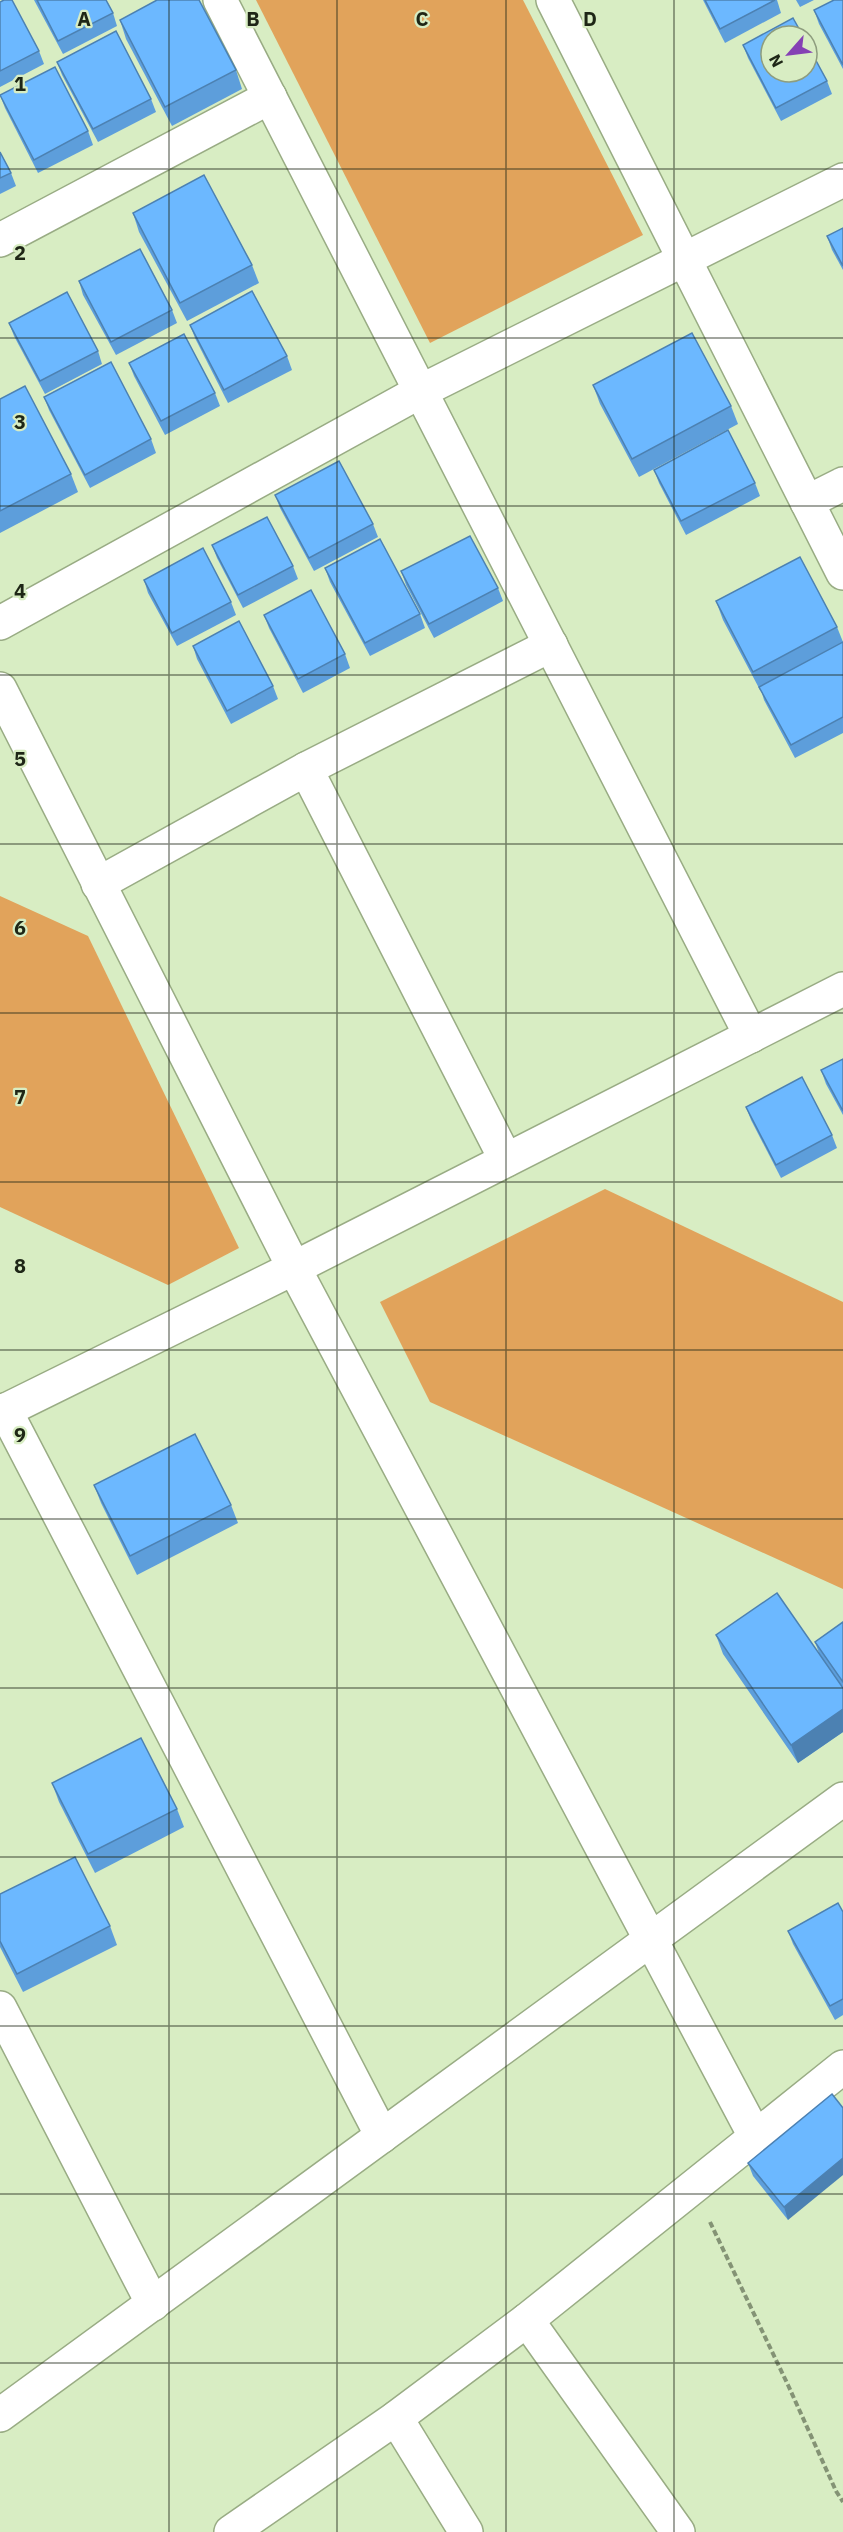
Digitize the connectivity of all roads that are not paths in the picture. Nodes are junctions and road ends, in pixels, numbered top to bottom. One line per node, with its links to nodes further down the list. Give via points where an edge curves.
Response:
1 (220, 0): 3 (street)
2 (553, 0): 6 (street)
3 (270, 97): 5 (street); 7 (street)
4 (843, 180): 6 (street)
5 (0, 240)
6 (684, 259): 7 (street); 9 (street)
7 (421, 391): 11 (street); 12 (street)
8 (843, 484): 9 (street)
9 (807, 501): 10 (street)
10 (843, 573)
11 (0, 623)
12 (551, 645): 14 (street); 17 (street)
13 (0, 689): 15 (street)
14 (306, 769): 15 (street); 18 (street)
15 (98, 884): 19 (street)
16 (843, 989): 17 (street)
17 (751, 1036): 18 (street)
18 (506, 1160): 19 (street)
19 (294, 1268): 20 (street); 22 (street)
20 (3, 1411): 25 (street)
21 (843, 1799): 22 (street)
22 (651, 1940): 25 (street); 26 (street)
23 (0, 2008): 27 (street)
24 (843, 2067): 26 (street)
25 (382, 2136): 27 (street)
26 (755, 2136): 28 (street)
27 (153, 2304): 29 (street)
28 (527, 2320): 30 (street); 33 (street)
29 (0, 2415)
30 (396, 2418): 31 (street); 32 (street)
31 (231, 2532)
32 (466, 2532)
33 (678, 2532)

